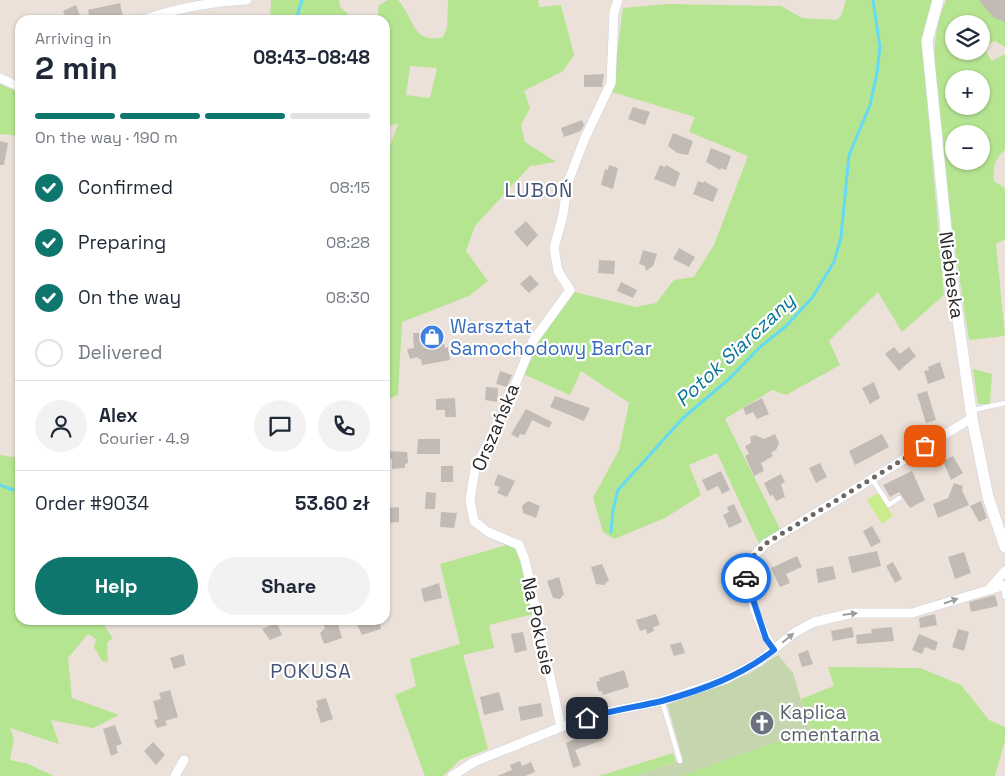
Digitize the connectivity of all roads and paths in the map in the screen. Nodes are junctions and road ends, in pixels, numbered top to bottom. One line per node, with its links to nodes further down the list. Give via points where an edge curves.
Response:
1 (247, 0): 4 (street, via 219,1)
2 (618, 0): 11 (street, Orszańska, via 614,12 612,83 584,140 567,185 554,248 558,271 570,290 533,341 475,469 471,515 488,532)
3 (938, 0): 8 (street, Niebieska, via 927,41 948,249)
4 (158, 15)
5 (0, 78): 6 (street)
6 (15, 85)
7 (1005, 403): 8 (lane)
8 (972, 414): 9 (street); 12 (street, Niebieska, via 988,497)
9 (872, 479): 10 (lane, via 889,505); 17 (street, via 765,544 744,566 766,639)
10 (899, 498)
11 (502, 537): 19 (street, Na Pokusie, via 519,544 525,560)
12 (1005, 547)
13 (1005, 571): 15 (street)
14 (1004, 585): 15 (street); 16 (lane)
15 (990, 588): 17 (street, one-way to 15, via 814,622 853,613 912,612)
16 (1005, 598)
17 (774, 650): 18 (street, via 742,672)
18 (662, 701): 19 (street, via 603,713); 21 (lane)
19 (561, 727): 23 (street, via 474,762)
20 (184, 760): 22 (street)
21 (680, 761)
22 (175, 776)
23 (452, 776)

